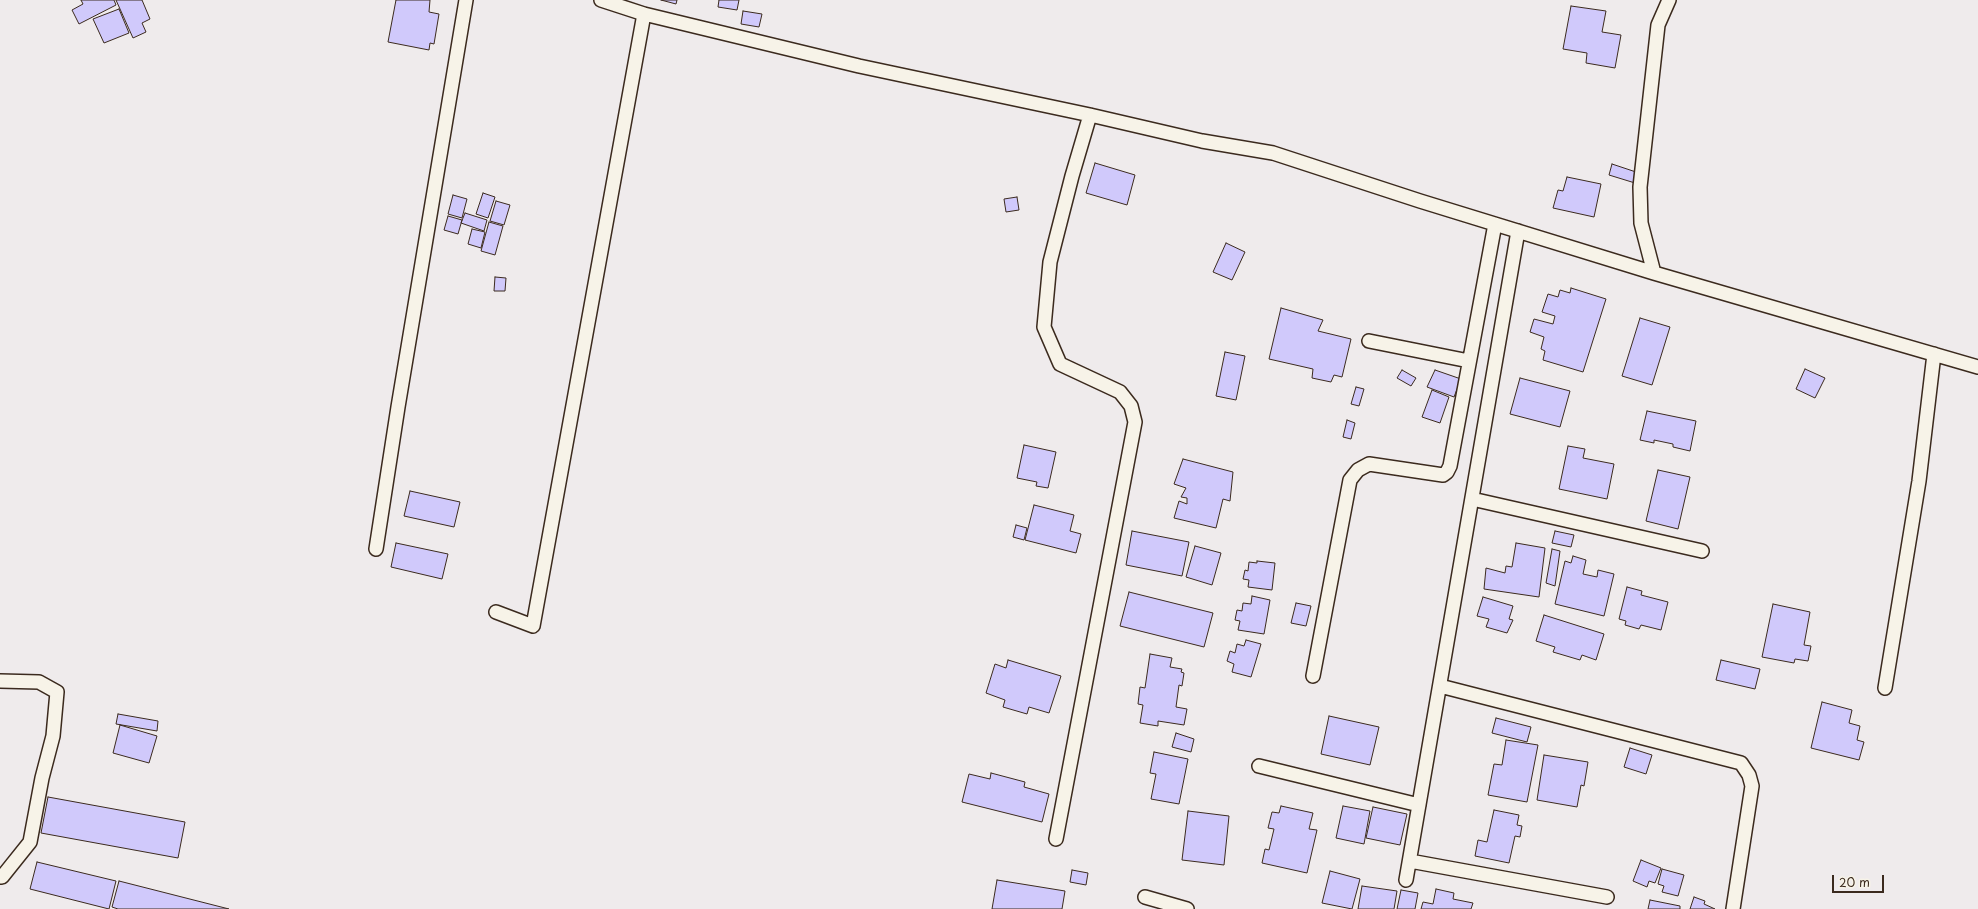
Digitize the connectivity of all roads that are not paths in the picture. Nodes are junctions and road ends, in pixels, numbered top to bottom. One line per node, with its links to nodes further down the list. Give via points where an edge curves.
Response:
1 (466, 0): 14 (street)
2 (601, 0): 4 (street)
3 (1669, 0): 8 (street, via 1658,25 1640,187 1641,223)
4 (644, 14): 5 (street, via 859,66); 16 (street, via 533,626)
5 (1090, 115): 6 (street, via 1202,142 1273,153); 23 (street, via 1050,262 1044,328 1060,364 1120,392 1131,406 1135,422)
6 (1494, 224): 7 (street); 11 (street)
7 (1518, 231): 8 (street); 13 (street)
8 (1654, 273): 10 (street)
9 (1369, 341): 11 (street)
10 (1934, 354): 12 (street); 20 (street, via 1919,481)
11 (1469, 362): 17 (street, via 1447,472 1443,475 1369,464 1358,470 1350,480)
12 (1978, 367)
13 (1472, 498): 15 (street); 19 (street)
14 (376, 549)
15 (1702, 551)
16 (496, 612)
17 (1313, 676)
18 (0, 681): 25 (street, via 39,682 57,692 53,736 30,842)
19 (1440, 686): 22 (street); 30 (street, via 1741,763 1749,775 1752,786)
20 (1884, 688)
21 (1259, 766): 22 (street)
22 (1419, 805): 24 (street)
23 (1056, 839)
24 (1410, 860): 26 (street); 28 (street)
25 (0, 877)
26 (1406, 880)
27 (1145, 897): 29 (street)
28 (1607, 897)
29 (1187, 909)
30 (1733, 909)

